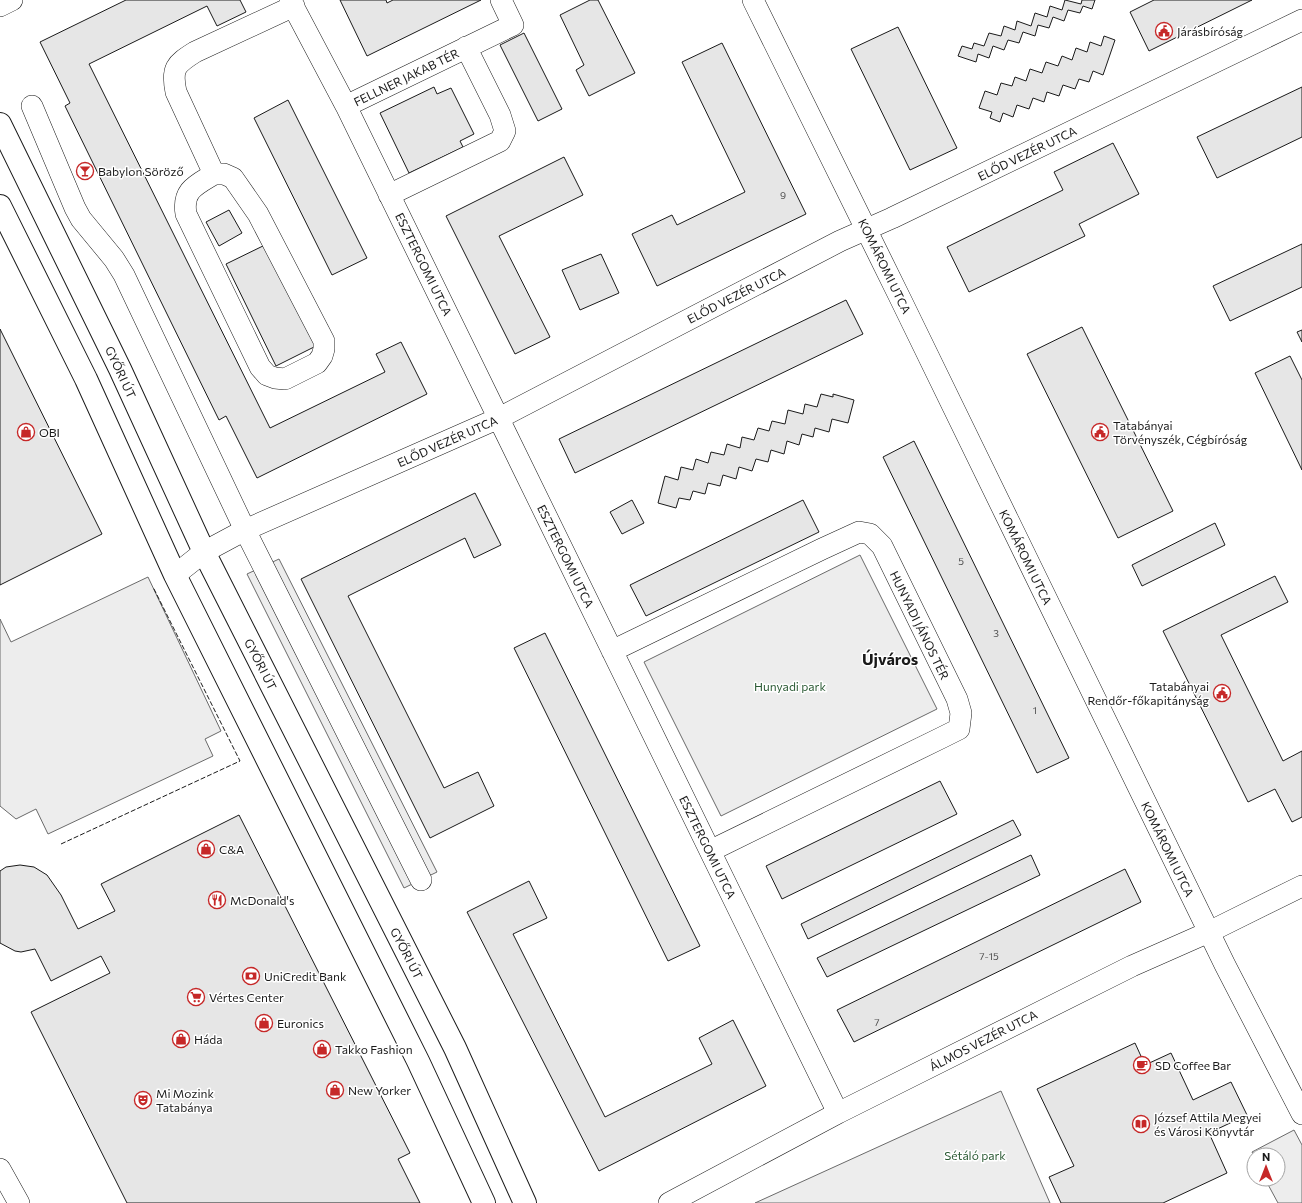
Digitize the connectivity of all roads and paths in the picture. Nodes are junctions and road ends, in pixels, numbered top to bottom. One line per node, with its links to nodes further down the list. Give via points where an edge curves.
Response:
1 (12, 0): 5 (street)
2 (501, 0): 7 (street, FELLNER JAKAB TÉR, via 513,24)
3 (753, 0): 14 (street, KOMÁROMI UTCA)
4 (292, 3): 9 (street, ESZTERGOMI UTCA); 11 (street, via 195,52 181,61 176,69 173,78 176,92)
5 (0, 6)
6 (1302, 20): 14 (street, ELŐD VEZÉR UTCA)
7 (466, 47): 9 (street, FELLNER JAKAB TÉR); 12 (street, FELLNER JAKAB TÉR, via 500,115 505,132 500,140)
8 (32, 106): 16 (street, via 75,208 124,275)
9 (346, 106): 12 (street, ESZTERGOMI UTCA)
10 (0, 124): 17 (main road, GYŐRI ÚT, via 120,369)
11 (214, 174): 11 (street, via 224,174 232,178 258,214 324,341 322,356 317,363 285,378 267,375 260,367 186,214 184,205 187,195 194,187)
12 (390, 195): 15 (street, ESZTERGOMI UTCA)
13 (0, 206): 18 (main road, via 86,378)
14 (867, 230): 15 (street, ELŐD VEZÉR UTCA, via 840,241); 23 (street, KOMÁROMI UTCA)
15 (499, 418): 16 (street, ELŐD VEZÉR UTCA); 19 (street, ESZTERGOMI UTCA)
16 (245, 530): 17 (street, ELŐD VEZÉR UTCA); 21 (street)
17 (204, 552): 18 (street, ELŐD VEZÉR UTCA); 29 (main road, GYŐRI ÚT, via 455,1048)
18 (175, 575): 28 (main road, via 418,1061)
19 (612, 651): 20 (street, ESZTERGOMI UTCA); 20 (street, HUNYADI JÁNOS TÉR, via 859,532 870,534 882,546 953,692 961,713 959,729)
20 (710, 850): 24 (street, ESZTERGOMI UTCA)
21 (421, 880)
22 (1302, 886): 23 (street, ÁLMOS VEZÉR UTCA)
23 (1209, 932): 24 (street, ÁLMOS VEZÉR UTCA, via 1125,969); 25 (street, KOMÁROMI UTCA)
24 (838, 1113): 30 (street, ÁLMOS VEZÉR UTCA)
25 (1302, 1114)
26 (0, 1169): 27 (street)
27 (19, 1203)
28 (484, 1203)
29 (525, 1203)
30 (669, 1203)

